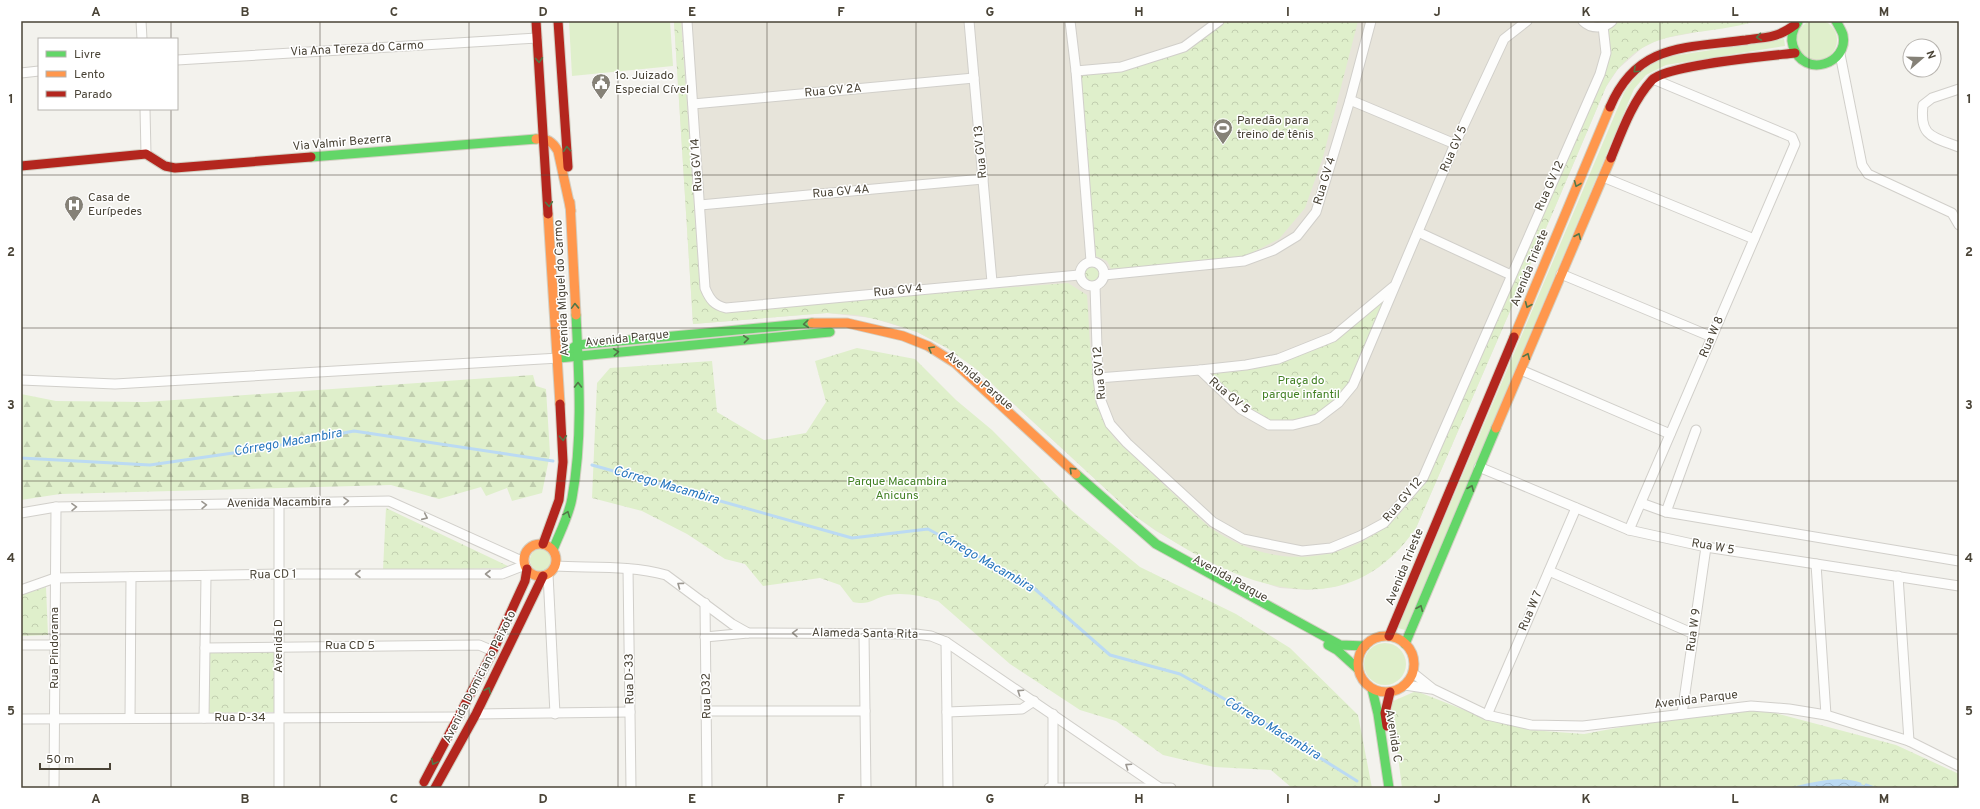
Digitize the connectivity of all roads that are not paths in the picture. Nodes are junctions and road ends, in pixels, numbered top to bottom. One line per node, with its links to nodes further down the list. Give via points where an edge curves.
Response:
1 (141, 21): 15 (street)
2 (536, 21): 16 (street, Avenida Miguel do Carmo)
3 (558, 21): 37 (street, Avenida Miguel do Carmo, one-way to 3)
4 (687, 21): 27 (street, Rua GV 14)
5 (969, 21): 23 (street, Rua GV 13)
6 (1070, 21): 20 (street)
7 (1219, 21): 20 (street, via 1184,47 1121,67)
8 (1370, 21): 26 (street, Rua GV 4)
9 (1527, 21): 30 (street, Rua GV 5, via 1504,39)
10 (1582, 21): 14 (street, via 1591,26)
11 (1612, 21): 14 (street)
12 (1836, 21): 18 (street, via 1844,37)
13 (1797, 23): 17 (street, via 1791,39); 89 (street, Avenida Trieste, one-way to 89, via 1778,35 1666,51 1648,59 1636,69 1616,94)
14 (1603, 26): 45 (street, Rua GV 12, via 1606,53 1600,74)
15 (142, 38)
16 (538, 38): 19 (street, Via Ana Tereza do Carmo); 29 (street, Avenida Miguel do Carmo, one-way to 29)
17 (1795, 53): 18 (street, via 1804,62 1817,66 1826,65); 24 (street, via 1686,67)
18 (1840, 54): 38 (street, via 1862,165 1868,174 1952,213)
19 (178, 60)
20 (1076, 70): 41 (street)
21 (38, 71): 22 (street)
22 (21, 73)
23 (974, 78): 27 (street, Rua GV 2A); 35 (street, Rua GV 13)
24 (1653, 79): 34 (street, via 1632,108); 40 (street, Rua W 8, via 1792,137 1795,144)
25 (1959, 89): 31 (street, via 1932,98 1923,105 1921,120 1926,132)
26 (1350, 100): 30 (street); 44 (street, Rua GV 4, via 1316,212 1297,236 1274,250 1244,261)
27 (693, 104): 36 (street, Rua GV 14)
28 (145, 110): 32 (street)
29 (545, 138): 32 (street, Via Valmir Bezerra, via 175,168 165,166); 37 (street, via 553,143 558,151); 53 (street, Avenida Miguel do Carmo, one-way to 53)
30 (1455, 144): 39 (street, Rua GV 5)
31 (1959, 147)
32 (146, 154): 33 (street)
33 (21, 166)
34 (1603, 177): 40 (street); 42 (street, one-way to 34)
35 (983, 179): 36 (street, Rua GV 4A); 46 (street, Rua GV 13)
36 (700, 205): 49 (street, Rua GV 14, via 705,288 709,298)
37 (571, 211): 51 (street, Avenida Miguel do Carmo, one-way to 37)
38 (1959, 225)
39 (1418, 232): 45 (street); 48 (street, Rua GV 5)
40 (1754, 239): 50 (street, Rua W 8)
41 (1091, 261): 43 (street, via 1081,267); 44 (street, via 1101,265)
42 (1561, 274): 50 (street); 55 (street, one-way to 42)
43 (1079, 275): 46 (street, Rua GV 4); 47 (street, via 1085,284)
44 (1104, 275): 47 (street)
45 (1511, 275): 56 (street, Rua GV 12, via 1423,478 1384,523 1331,548 1302,551 1243,540 1213,522 1127,443 1110,424 1101,401)
46 (992, 282): 49 (street, Rua GV 4, via 726,308)
47 (1094, 286): 56 (street, Rua GV 12)
48 (1394, 286): 54 (street, Rua GV 5, via 1334,337 1278,359); 54 (street, Rua GV 5, via 1353,385 1338,403 1317,420 1293,425 1269,425 1241,409)
49 (717, 306)
50 (1712, 337): 59 (street, Rua W 8)
51 (577, 345): 52 (street, Avenida Miguel do Carmo); 53 (street, Avenida Parque); 96 (street, Avenida Parque, one-way to 51, via 1340,645 1156,544 955,363 928,346 903,336 847,323 810,323)
52 (578, 356): 53 (street, Avenida Parque); 70 (street, Avenida Miguel do Carmo, one-way to 52, via 572,500 578,455); 99 (street, Avenida Parque, one-way to 99, via 821,331 855,332 885,338 924,353 948,368 1156,552 1337,650)
53 (559, 358): 57 (street, via 115,384); 68 (street, Avenida Miguel do Carmo, one-way to 68, via 563,462 558,500)
54 (1200, 370): 56 (street, Rua GV 5)
55 (1521, 370): 59 (street); 60 (street)
56 (1098, 378)
57 (21, 380)
58 (1696, 430): 65 (street)
59 (1670, 434): 62 (street, Rua W 8)
60 (1479, 467): 64 (street, Rua W 5); 94 (street, one-way to 60)
61 (279, 503): 63 (street, Avenida Macambira, one-way to 61); 73 (street, Avenida Macambira, one-way to 73, via 389,501); 77 (street, Avenida D)
62 (1640, 503): 65 (street); 67 (street, Rua W 8)
63 (56, 507): 66 (street, Avenida Macambira); 82 (street, Rua Pindorama)
64 (1576, 508): 67 (street, Rua W 5); 76 (street, Rua W 7)
65 (1666, 512): 71 (street)
66 (21, 513)
67 (1629, 530): 69 (street, Rua W 5)
68 (543, 544): 70 (street); 73 (street, via 529,548 525,554)
69 (1706, 547): 72 (street, Rua W 5); 88 (street, Rua W 9)
70 (553, 550): 74 (street)
71 (1959, 561)
72 (1816, 564): 80 (street, Rua W 5); 115 (street)
73 (525, 565): 77 (street, Rua CD 1, one-way to 77, via 502,574); 78 (street, via 531,573); 98 (street, Avenida Domiciano Peixoto, via 525,581)
74 (555, 566): 75 (street, Alameda Santa Rita); 78 (street)
75 (628, 570): 85 (street, Alameda Santa Rita, one-way to 75, via 666,575); 108 (street, Rua D-33)
76 (1549, 571): 88 (street); 114 (street, Rua W 7)
77 (279, 574): 79 (street, Rua CD 1); 95 (street, Avenida D)
78 (545, 575): 110 (street, Avenida Domiciano Peixoto, one-way to 78); 111 (street)
79 (206, 576): 81 (street, Rua CD 1); 97 (street)
80 (1898, 576): 83 (street, Rua W 5); 122 (street)
81 (131, 577): 82 (street, Rua CD 1); 119 (street)
82 (55, 578): 84 (street, Rua CD 1); 93 (street, Rua Pindorama)
83 (1959, 586)
84 (21, 590)
85 (705, 603): 86 (street, Alameda Santa Rita); 90 (street, Rua D32)
86 (748, 633): 87 (street, Alameda Santa Rita, one-way to 86); 90 (street)
87 (864, 634): 91 (street, Alameda Santa Rita, via 916,634); 107 (street)
88 (1694, 634): 113 (street, Rua W 9)
89 (1389, 636): 94 (street); 96 (street, via 1376,638)
90 (705, 637): 106 (street, Rua D32)
91 (946, 642): 105 (street, Alameda Santa Rita, one-way to 91); 109 (street)
92 (21, 644): 93 (street)
93 (55, 644): 118 (street, Rua Pindorama)
94 (1405, 644): 100 (street, via 1413,658)
95 (279, 646): 97 (street, Rua CD 5); 98 (street, Rua CD 5, via 479,645); 121 (street, Avenida D)
96 (1365, 646): 99 (street, via 1359,656)
97 (205, 648): 120 (street)
98 (493, 651): 116 (street, Avenida Domiciano Peixoto)
99 (1358, 669): 102 (street, via 1363,680)
100 (1413, 674): 101 (street); 103 (street, Avenida Parque)
101 (1406, 685): 103 (street, Avenida Parque); 104 (street)
102 (1372, 689): 104 (street); 136 (street, Avenida C)
103 (1433, 689): 114 (street, Avenida Parque)
104 (1390, 692): 137 (street, Avenida C, via 1385,713)
105 (1034, 702): 109 (street, via 1022,709); 112 (street, Alameda Santa Rita)
106 (708, 711): 107 (street); 129 (street, Rua D32)
107 (865, 711): 130 (street)
108 (630, 712): 111 (street); 128 (street, Rua D-33)
109 (947, 712): 131 (street)
110 (476, 714): 111 (street); 127 (street, Avenida Domiciano Peixoto)
111 (555, 714)
112 (1053, 714): 133 (street); 134 (street, Alameda Santa Rita, one-way to 112)
113 (1682, 714): 114 (street, Avenida Parque, via 1583,726 1531,725); 115 (street, Avenida Parque, via 1751,706)
114 (1487, 715)
115 (1826, 715): 122 (street, Avenida Parque)
116 (459, 717): 121 (street, Rua D-34); 124 (street, Avenida Domiciano Peixoto, one-way to 124)
117 (21, 718): 118 (street, Rua D-34)
118 (55, 718): 119 (street, Rua D-34); 125 (street, Rua Pindorama)
119 (130, 718): 120 (street, Rua D-34)
120 (204, 718): 121 (street, Rua D-34)
121 (279, 718): 126 (street, Avenida D)
122 (1909, 741): 123 (street, Avenida Parque)
123 (1959, 766)
124 (420, 785): 127 (street, via 429,782)
125 (54, 788)
126 (279, 788)
127 (435, 788)
128 (631, 788)
129 (707, 788)
130 (866, 788)
131 (948, 788)
132 (1048, 788): 133 (street)
133 (1053, 788): 134 (street)
134 (1160, 788): 135 (street)
135 (1171, 788)
136 (1389, 788)
137 (1396, 788)

